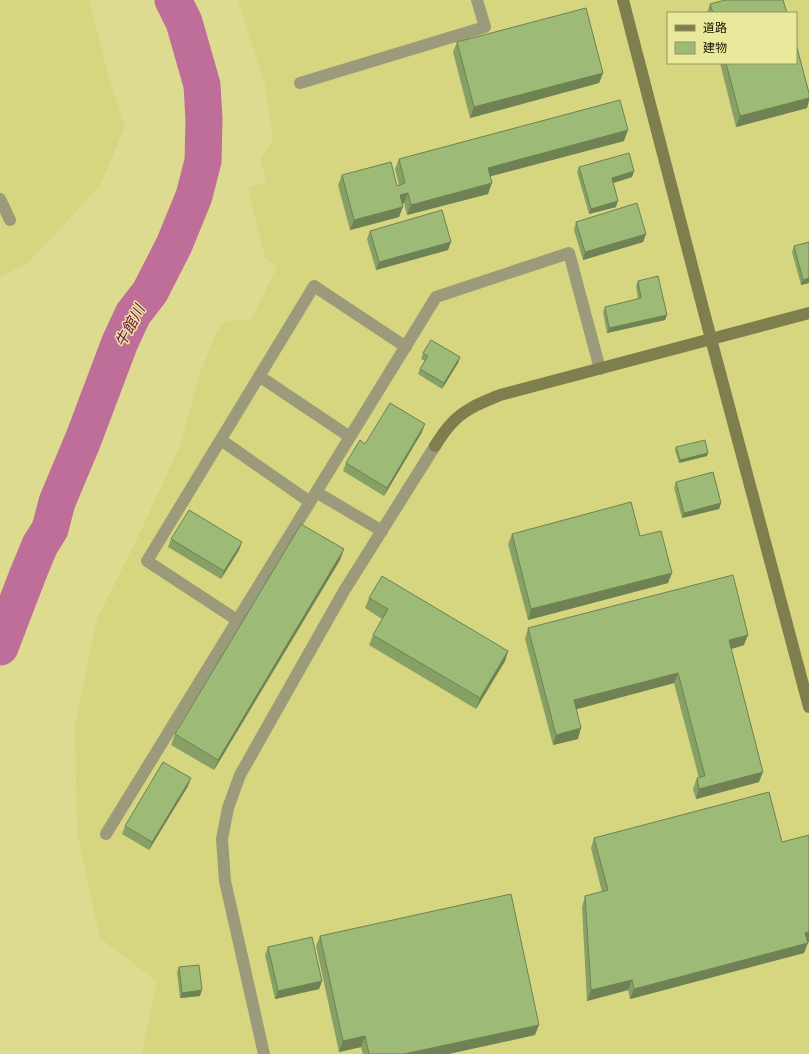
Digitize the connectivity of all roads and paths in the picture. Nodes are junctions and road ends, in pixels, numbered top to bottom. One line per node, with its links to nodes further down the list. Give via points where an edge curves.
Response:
1 (477, 0): 3 (street, via 485,27)
2 (623, 0): 7 (street)
3 (300, 83)
4 (0, 199): 5 (street)
5 (10, 220)
6 (809, 314): 7 (street)
7 (711, 339): 9 (street); 16 (street)
8 (406, 347): 9 (street, via 436,297 569,253); 10 (street, via 314,286); 11 (street)
9 (600, 369): 14 (street, via 510,392 464,412 452,422 435,446)
10 (259, 376): 11 (street); 12 (street)
11 (350, 437): 13 (street)
12 (221, 440): 13 (street); 15 (street, via 147,562)
13 (313, 497): 14 (street); 15 (street)
14 (382, 531): 18 (street, via 344,591 240,775 228,808 222,839 225,881)
15 (237, 620): 17 (street)
16 (809, 707)
17 (106, 834)
18 (264, 1054)

